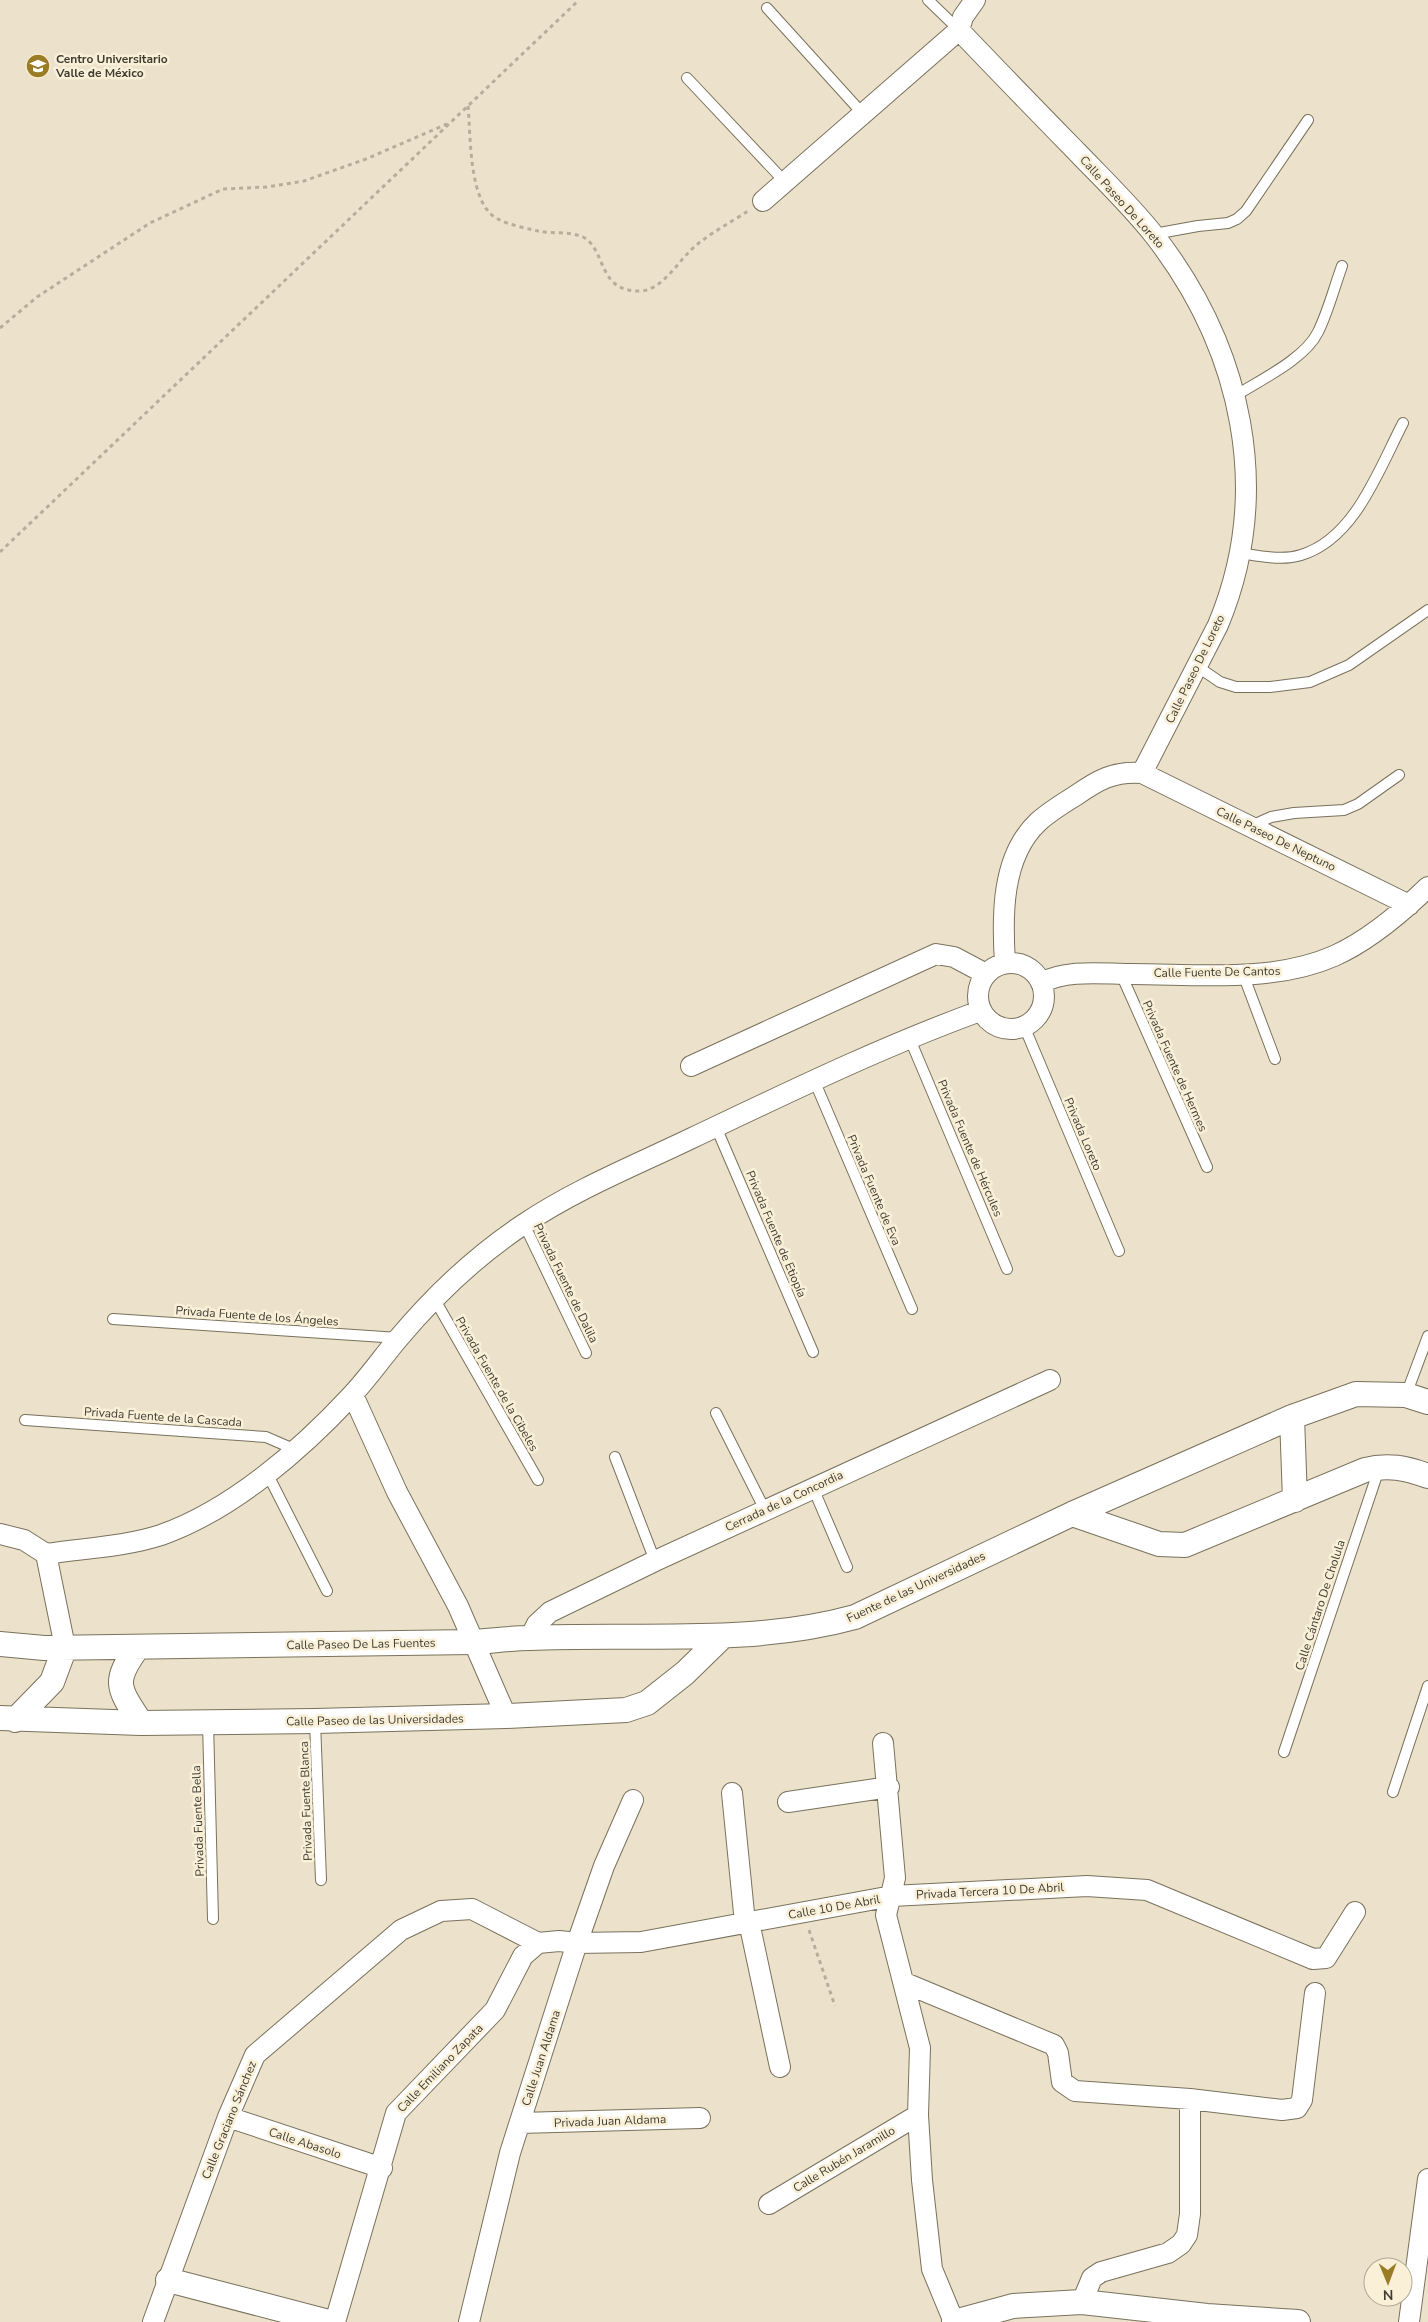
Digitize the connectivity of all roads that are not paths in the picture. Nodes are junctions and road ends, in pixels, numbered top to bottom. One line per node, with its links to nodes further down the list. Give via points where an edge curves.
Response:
1 (928, 0): 4 (lane)
2 (976, 0): 4 (street, via 963,17)
3 (767, 8): 6 (lane)
4 (959, 30): 6 (street); 10 (street, Calle Paseo De Loreto)
5 (687, 78): 8 (lane)
6 (863, 114): 8 (street)
7 (1308, 120): 10 (lane, via 1246,212 1237,219)
8 (785, 182): 9 (street)
9 (763, 201)
10 (1154, 234): 12 (street, Calle Paseo De Loreto, via 1195,297 1221,350)
11 (1342, 266): 12 (lane, via 1318,333 1310,344 1292,360)
12 (1235, 396): 14 (street, Calle Paseo De Loreto, via 1246,472)
13 (1403, 423): 14 (lane, via 1355,516 1329,540 1302,555 1283,558)
14 (1240, 553): 16 (street, Calle Paseo De Loreto, via 1226,606)
15 (1428, 610): 16 (lane, via 1349,665 1310,682 1236,687 1220,682)
16 (1198, 667): 17 (street, Calle Paseo De Loreto)
17 (1142, 773): 19 (street, Calle Paseo De Neptuno); 22 (street, via 1113,774 1037,823 1026,836 1007,882 1002,919)
18 (1399, 774): 19 (lane, via 1358,804 1344,810 1294,813 1271,817)
19 (1251, 826): 21 (street, Calle Paseo De Neptuno)
20 (1428, 887): 21 (street, Calle Fuente De Cantos)
21 (1409, 905): 25 (street, Calle Fuente De Cantos, via 1361,941 1334,956 1292,970)
22 (1005, 963): 23 (street); 26 (street, via 1027,967)
23 (986, 974): 27 (street, via 977,991); 31 (street, via 954,957 936,954)
24 (1121, 974): 25 (street, Calle Fuente De Cantos); 26 (street, Calle Fuente De Cantos, via 1063,975); 34 (lane, Privada Fuente de Hermes)
25 (1243, 974): 30 (lane)
26 (1042, 983): 28 (street, via 1042,1008 1033,1021)
27 (980, 1011): 28 (street, via 986,1019 1004,1029); 29 (street)
28 (1024, 1026): 36 (lane, Privada Loreto)
29 (909, 1036): 32 (street); 37 (lane, Privada Fuente de Hércules)
30 (1275, 1059)
31 (691, 1066)
32 (814, 1080): 33 (street); 39 (lane, Privada Fuente de Eva)
33 (716, 1127): 35 (street, via 578,1193); 43 (lane, Privada Fuente de Etiopía)
34 (1207, 1167)
35 (524, 1224): 38 (street, via 475,1262); 44 (lane, Privada Fuente de Dalila)
36 (1119, 1251)
37 (1007, 1268)
38 (435, 1300): 42 (street); 56 (lane, Privada Fuente de la Cibeles)
39 (912, 1309)
40 (113, 1319): 42 (lane, Privada Fuente de los Ángeles)
41 (1428, 1336): 47 (lane)
42 (398, 1338): 46 (street)
43 (813, 1352)
44 (586, 1353)
45 (1050, 1380): 57 (street, Cerrada de la Concordia)
46 (352, 1394): 51 (street); 68 (street, via 396,1492)
47 (1417, 1399): 49 (street, Fuente de las Universidades, via 1356,1394)
48 (716, 1413): 59 (lane)
49 (1292, 1417): 58 (street); 60 (street, Fuente de las Universidades)
50 (25, 1420): 51 (lane, Privada Fuente de la Cascada, via 266,1437)
51 (297, 1450): 54 (street)
52 (615, 1457): 63 (lane)
53 (1380, 1466): 55 (street, via 1412,1470); 58 (street); 79 (lane, Calle Cántaro De Cholula)
54 (267, 1473): 62 (street, via 215,1508 164,1534); 65 (lane)
55 (1428, 1476)
56 (538, 1480)
57 (813, 1488): 59 (street, Cerrada de la Concordia); 64 (lane)
58 (1294, 1500): 60 (street, via 1185,1545 1159,1544)
59 (765, 1510): 63 (street, Cerrada de la Concordia)
60 (1072, 1514): 66 (street, Fuente de las Universidades, via 855,1617 817,1628)
61 (0, 1534): 62 (street, via 24,1540)
62 (46, 1554): 70 (street)
63 (655, 1561): 67 (street, Cerrada de la Concordia, via 550,1612)
64 (847, 1567)
65 (327, 1591)
66 (723, 1636): 67 (street, Calle Paseo De Las Fuentes); 73 (street, Calle Paseo de las Universidades, via 685,1673 647,1703 626,1710)
67 (530, 1638): 68 (street, Calle Paseo De Las Fuentes)
68 (474, 1642): 71 (street, Calle Paseo De Las Fuentes); 73 (street)
69 (0, 1644): 70 (street, Calle Paseo De Las Fuentes)
70 (65, 1647): 71 (street, Calle Paseo De Las Fuentes); 74 (street, via 52,1682)
71 (138, 1647): 76 (street, via 124,1666 120,1680 124,1697)
72 (1428, 1686): 81 (lane)
73 (506, 1716): 75 (street, Calle Paseo de las Universidades)
74 (8, 1719): 76 (street, Calle Paseo de las Universidades)
75 (315, 1721): 77 (street, Calle Paseo de las Universidades); 85 (lane, Privada Fuente Blanca)
76 (141, 1722): 77 (street, Calle Paseo de las Universidades)
77 (208, 1722): 88 (lane, Privada Fuente Bella)
78 (883, 1743): 80 (street)
79 (1284, 1752)
80 (888, 1787): 84 (street); 86 (street, via 895,1878)
81 (1393, 1792)
82 (732, 1793): 89 (street)
83 (632, 1800): 91 (street, Calle Juan Aldama)
84 (788, 1802)
85 (321, 1880)
86 (892, 1896): 87 (street, Privada Tercera 10 De Abril, via 1087,1886 1147,1890 1313,1959 1326,1958); 89 (street, Calle 10 De Abril); 92 (street, Calle 10 De Abril, via 886,1915)
87 (1355, 1912)
88 (213, 1919)
89 (747, 1922): 91 (street, Calle 10 De Abril, via 641,1942); 94 (street)
90 (538, 1943): 91 (street, Calle 10 De Abril); 97 (street, Calle Graciano Sánchez, via 472,1909 441,1911 401,1930 255,2055); 100 (street, Calle Emiliano Zapata, via 524,1956 496,2010 396,2113)
91 (577, 1943): 99 (street, Calle Juan Aldama)
92 (905, 1983): 95 (street, via 1054,2045 1062,2082 1075,2091); 96 (street, Calle 10 De Abril, via 920,2048)
93 (1315, 1993): 95 (street, via 1302,2100 1297,2108 1282,2110)
94 (780, 2067)
95 (1190, 2099): 104 (street, via 1190,2214 1187,2235 1168,2253 1101,2272 1092,2278)
96 (918, 2114): 102 (street, Calle Rubén Jaramillo); 109 (street, Calle 10 De Abril, via 932,2269)
97 (228, 2117): 100 (street, Calle Abasolo); 103 (street, Calle Graciano Sánchez)
98 (700, 2118): 99 (street, Privada Juan Aldama)
99 (520, 2123): 108 (street, Calle Juan Aldama)
100 (382, 2168): 107 (street, Calle Emiliano Zapata)
101 (1428, 2179): 111 (street)
102 (769, 2204)
103 (168, 2280): 105 (street, Calle Graciano Sánchez); 106 (street)
104 (1082, 2302): 109 (street, via 1013,2306); 110 (street)
105 (153, 2322)
106 (328, 2322)
107 (335, 2322)
108 (470, 2322)
109 (954, 2322)
110 (1298, 2322)
111 (1409, 2322)

